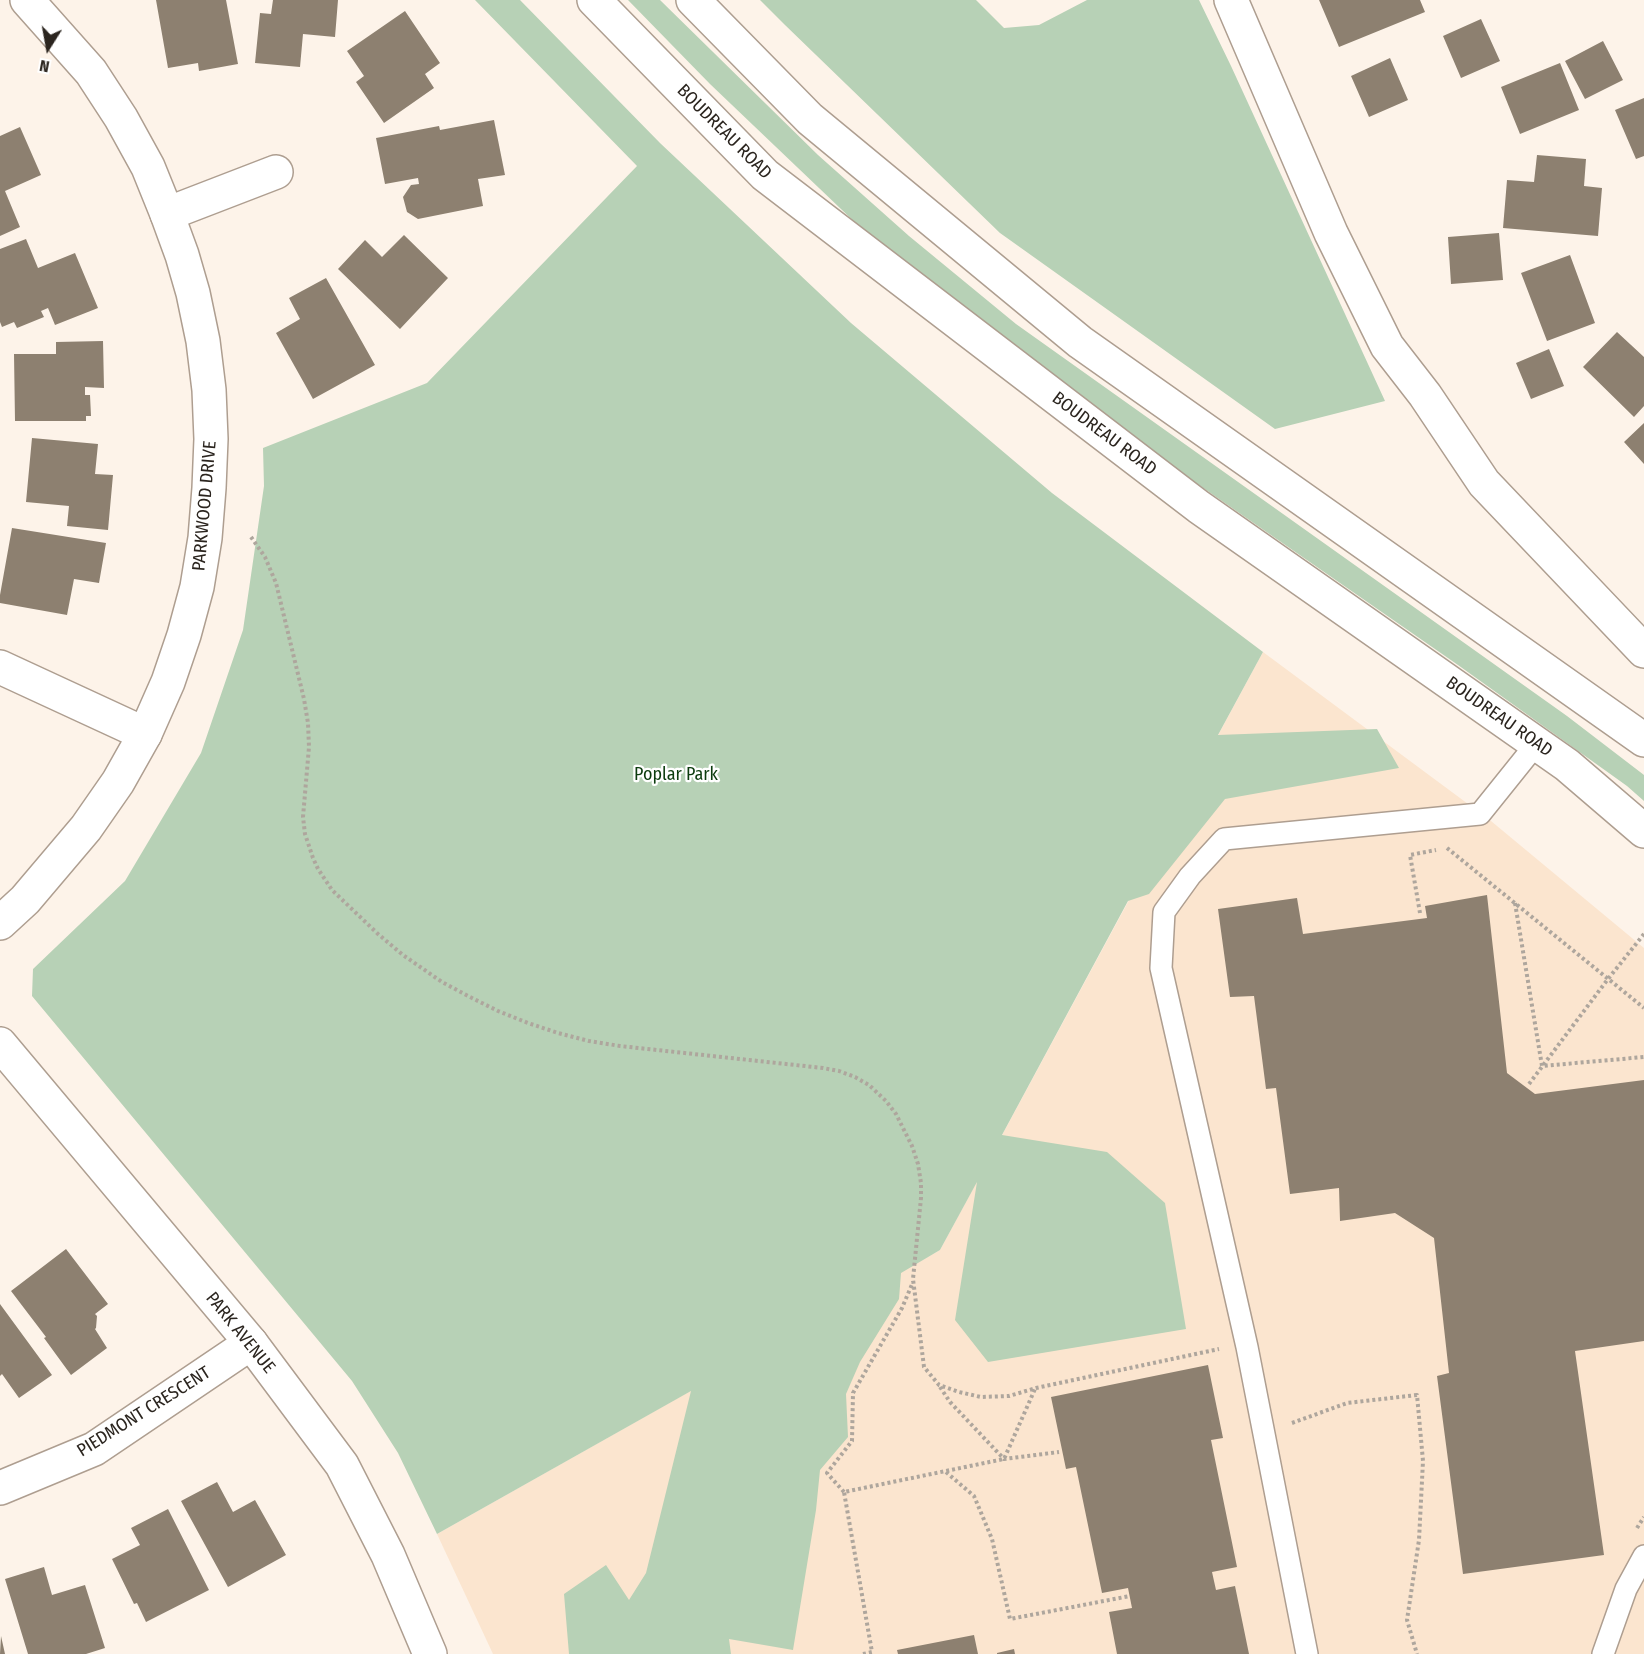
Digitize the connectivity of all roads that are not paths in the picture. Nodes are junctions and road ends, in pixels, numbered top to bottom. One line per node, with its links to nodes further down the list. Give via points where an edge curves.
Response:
1 (27, 0): 6 (main road, PARKWOOD DRIVE, via 91,72 148,167)
2 (594, 0): 11 (main road, BOUDREAU ROAD, via 765,175 1199,507)
3 (693, 0): 10 (main road, via 810,119 1080,342)
4 (1231, 0): 7 (main road, via 1333,236 1387,346 1484,483)
5 (276, 172): 6 (main road)
6 (167, 214): 9 (main road, PARKWOOD DRIVE, via 193,293 203,341 209,390 210,489 192,606 168,682)
7 (1644, 651)
8 (0, 667): 9 (main road)
9 (145, 734): 13 (main road, PARKWOOD DRIVE, via 86,828 25,900)
10 (1644, 740)
11 (1537, 743): 12 (main road, BOUDREAU ROAD); 19 (lane, via 1480,814 1224,839 1164,912 1161,968 1244,1336)
12 (1644, 831)
13 (0, 923)
14 (0, 1044): 15 (main road, PARK AVENUE)
15 (250, 1343): 16 (main road, PIEDMONT CRESCENT, via 94,1449); 18 (main road, PARK AVENUE, via 342,1465 388,1555)
16 (0, 1488)
17 (1644, 1556): 20 (lane, via 1626,1589)
18 (430, 1654)
19 (1307, 1654)
20 (1603, 1654)

